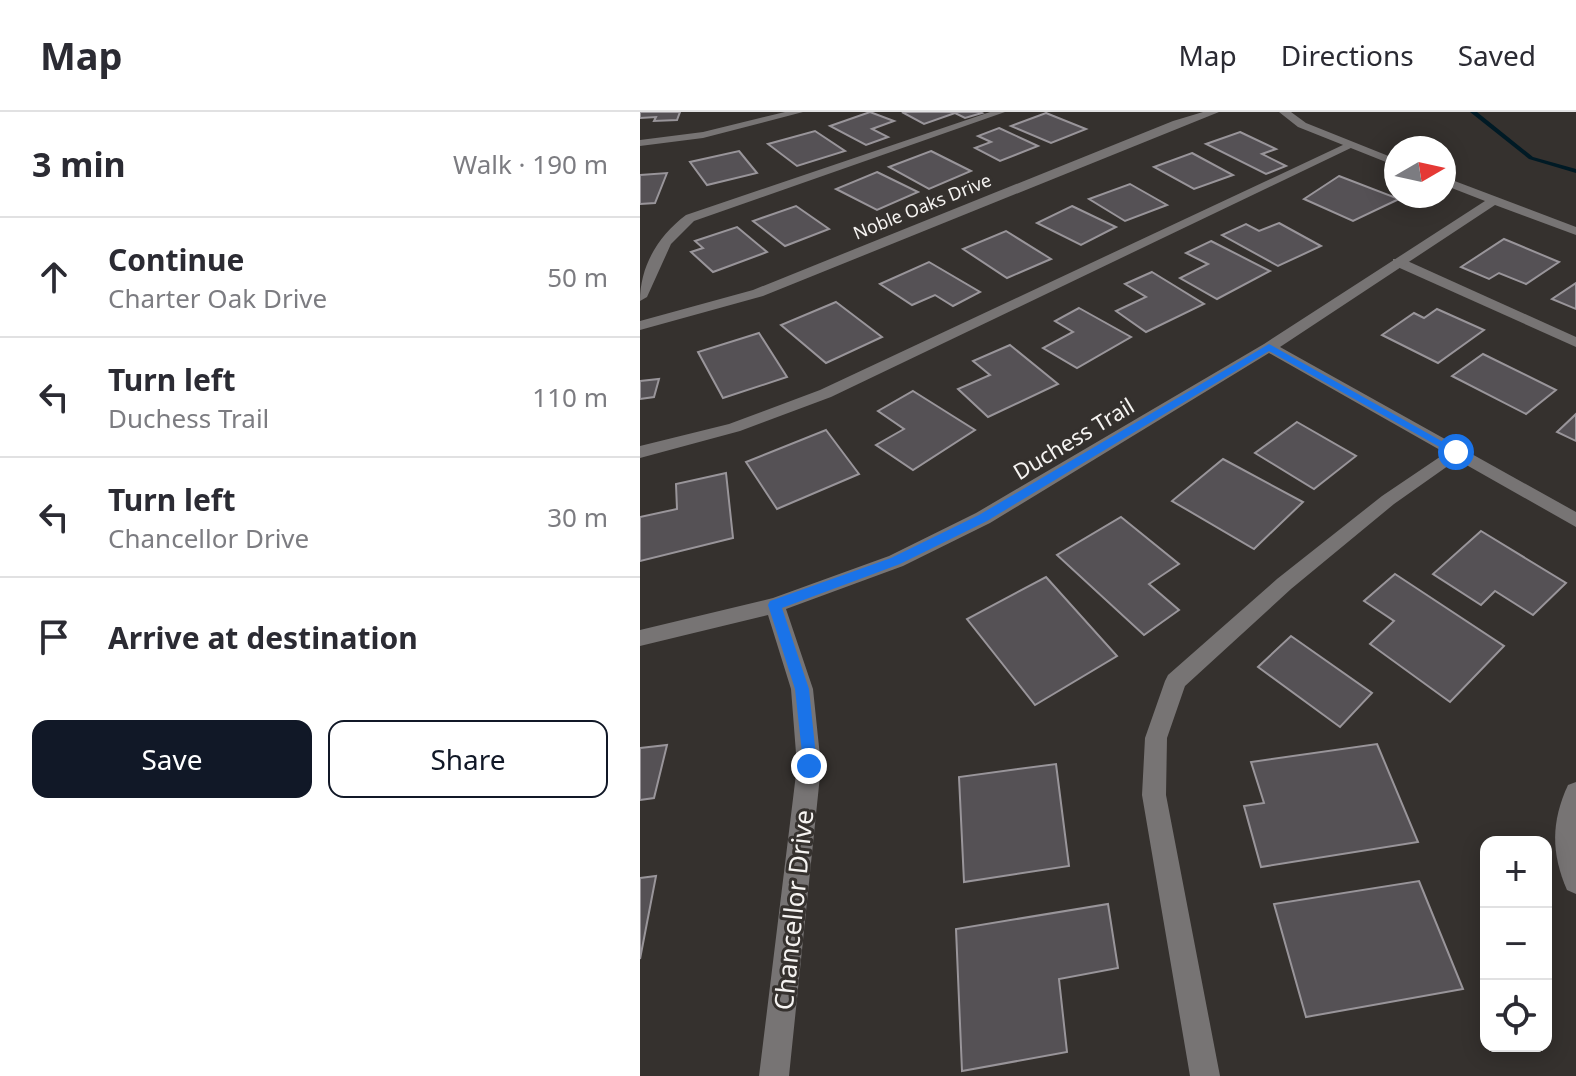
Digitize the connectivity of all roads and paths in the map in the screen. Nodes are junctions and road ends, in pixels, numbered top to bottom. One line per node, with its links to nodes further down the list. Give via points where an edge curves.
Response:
1 (798, 112): 5 (street, via 703,135)
2 (1000, 112): 12 (street, via 690,218 666,239)
3 (1214, 112): 13 (street, Noble Oaks Drive, via 758,293)
4 (1284, 112): 6 (street)
5 (640, 143)
6 (1349, 146): 7 (street); 16 (street, via 784,412)
7 (1384, 159)
8 (1456, 186): 9 (street)
9 (1494, 200): 10 (street); 11 (street, Duchess Trail)
10 (1576, 231)
11 (1398, 262): 14 (street); 15 (street, Duchess Trail)
12 (640, 297)
13 (640, 326)
14 (1576, 343)
15 (1269, 347): 17 (street); 19 (street, Duchess Trail, via 983,518 896,561)
16 (640, 452)
17 (1456, 452): 18 (street); 24 (street, via 1284,584 1176,681 1156,738 1154,795)
18 (1576, 520)
19 (775, 605): 20 (street, Duchess Trail); 23 (street, Chancellor Drive, via 802,689 809,766)
20 (640, 638)
21 (1576, 793): 22 (street, via 1565,832)
22 (1576, 881)
23 (774, 1076)
24 (1205, 1076)

